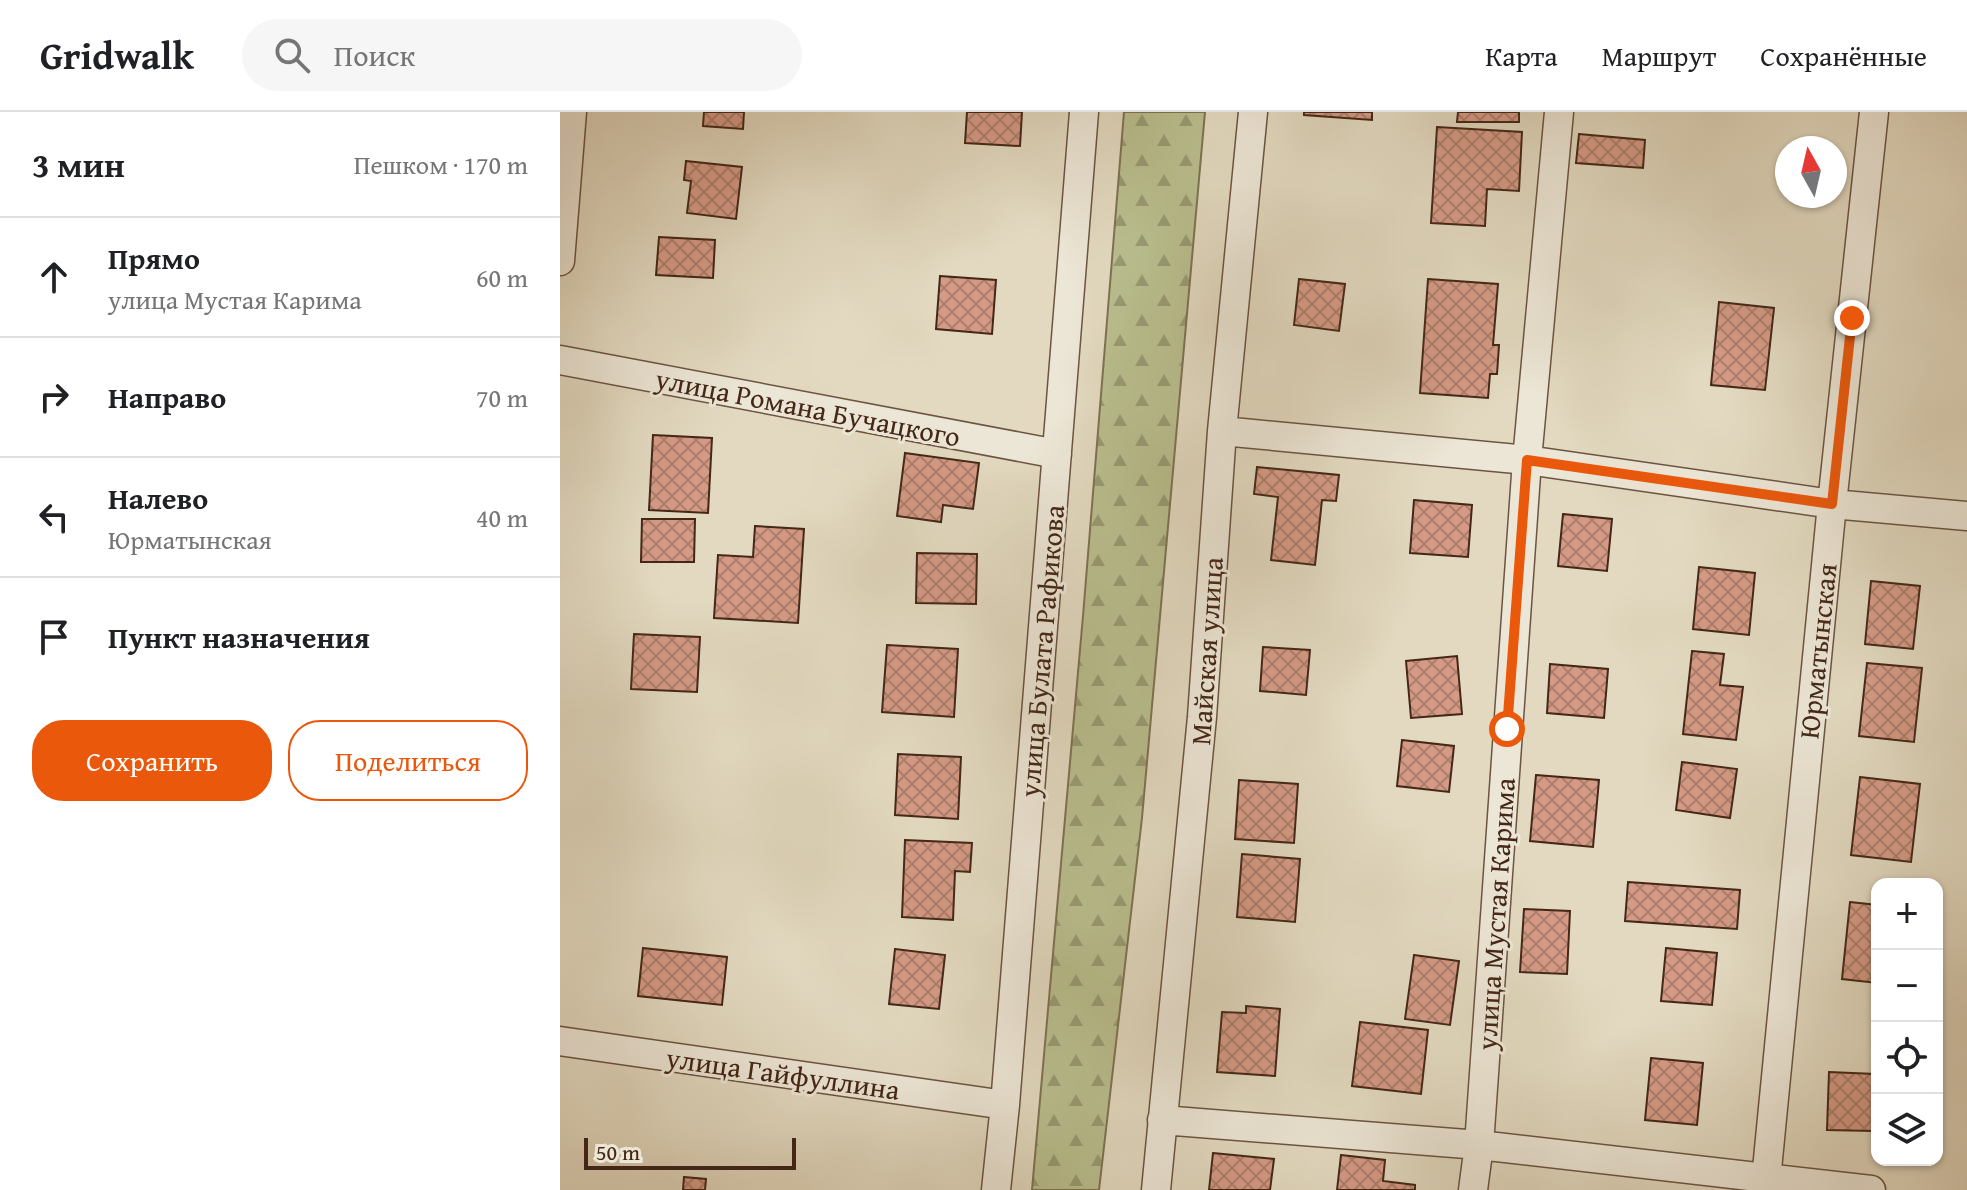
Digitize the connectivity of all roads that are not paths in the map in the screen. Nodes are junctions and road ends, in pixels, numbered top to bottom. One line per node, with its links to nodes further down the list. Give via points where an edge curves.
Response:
1 (572, 112): 6 (street)
2 (1084, 112): 9 (street, улица Булата Рафикова)
3 (1253, 112): 8 (street, Майская улица)
4 (1559, 112): 10 (street, улица Мустая Карима)
5 (1874, 112): 11 (street, Юрматынская)
6 (560, 261)
7 (560, 360): 9 (street, улица Романа Бучацкого)
8 (1222, 431): 10 (street); 15 (street, Майская улица, via 1202,717)
9 (1057, 454): 14 (street, улица Булата Рафикова)
10 (1527, 460): 11 (street); 16 (street, улица Мустая Карима)
11 (1832, 504): 12 (street); 17 (street, Юрматынская)
12 (1967, 516)
13 (560, 1041): 14 (street, улица Гайфуллина)
14 (1005, 1105): 18 (street, улица Булата Рафикова)
15 (1162, 1120): 16 (street); 19 (street, Майская улица)
16 (1479, 1145): 17 (street); 20 (street, улица Мустая Карима)
17 (1765, 1184): 21 (street)
18 (996, 1190)
19 (1156, 1190)
20 (1473, 1190)
21 (1871, 1190)

